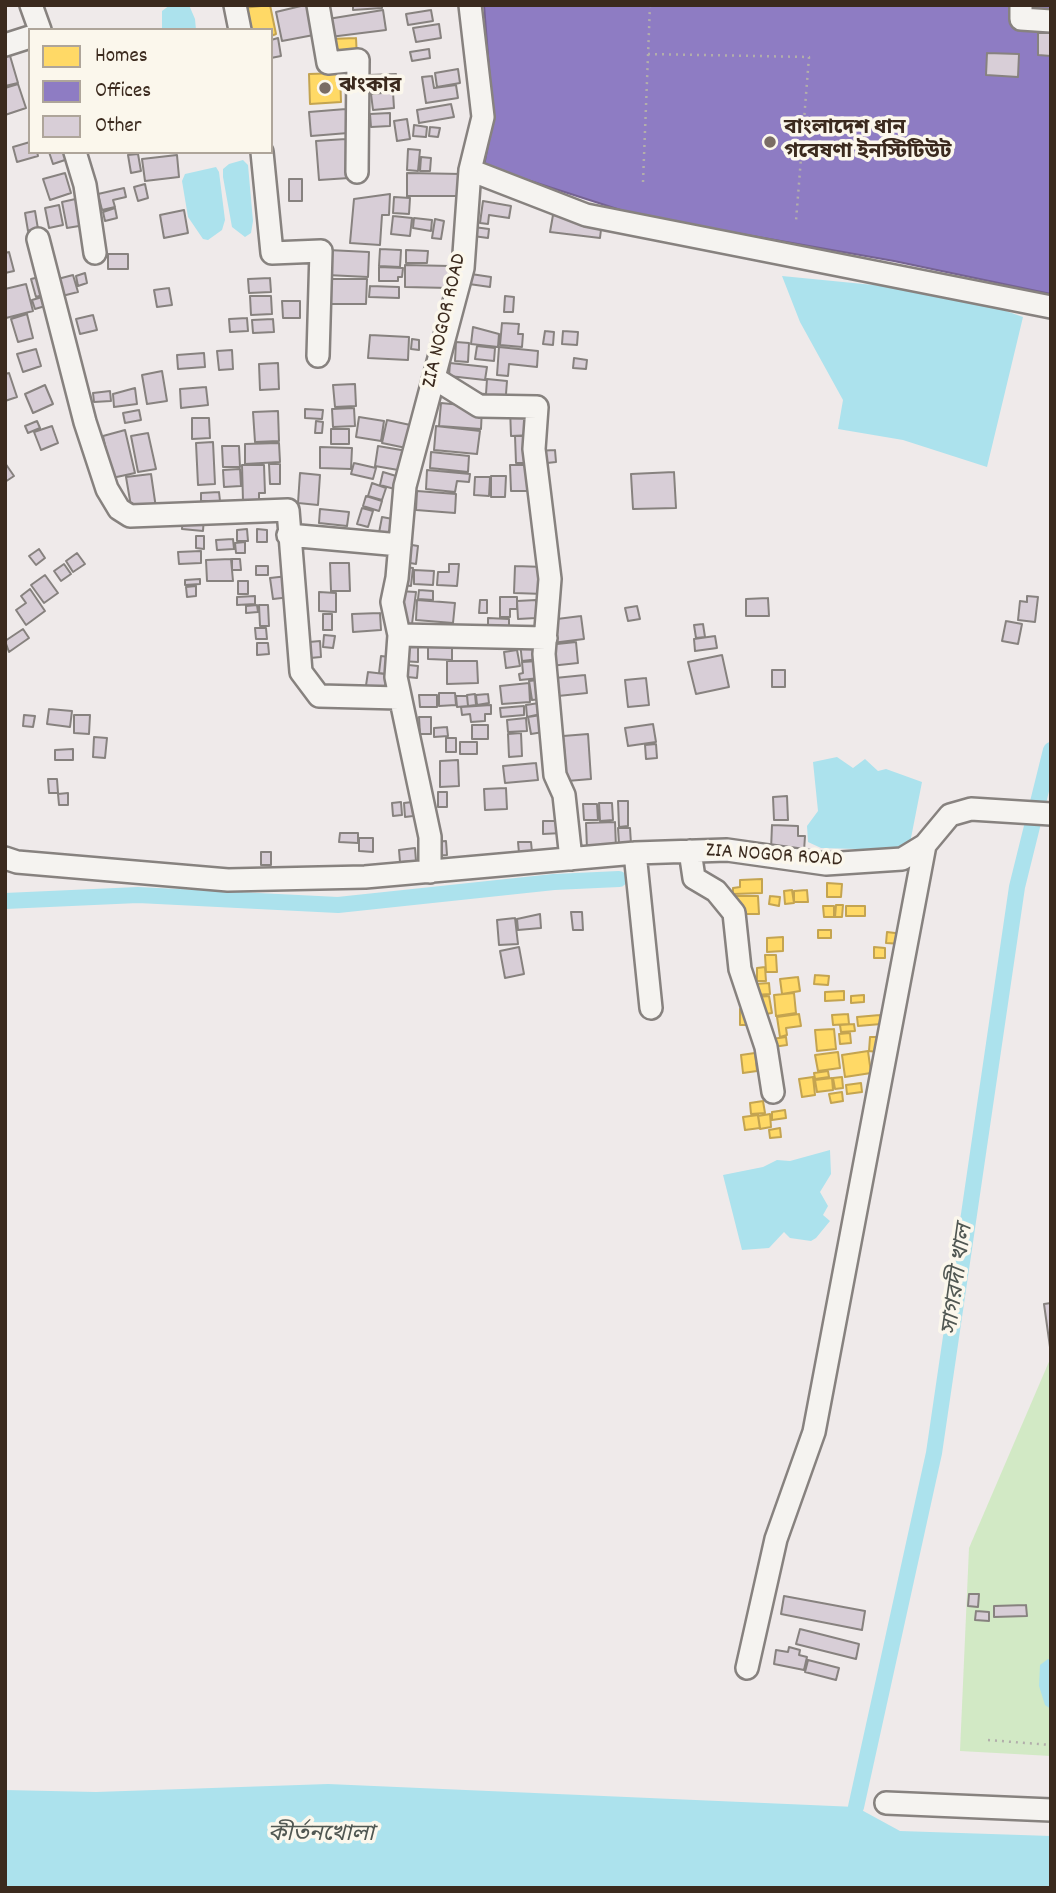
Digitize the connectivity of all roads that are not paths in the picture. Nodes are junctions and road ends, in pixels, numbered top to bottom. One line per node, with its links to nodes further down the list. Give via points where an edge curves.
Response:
1 (31, 5): 7 (street)
2 (234, 5): 8 (street)
3 (318, 5): 14 (street, via 328,63 358,60)
4 (471, 5): 13 (street, ZIA NOGOR ROAD, via 483,117)
5 (1021, 5): 6 (street, via 1021,19)
6 (1051, 21)
7 (39, 28)
8 (240, 28)
9 (28, 38): 10 (street)
10 (5, 45)
11 (76, 154): 16 (street)
12 (262, 154): 18 (street, via 272,253 321,251)
13 (470, 170): 17 (street, via 586,215); 19 (street, ZIA NOGOR ROAD, via 463,268)
14 (357, 172)
15 (38, 239): 20 (street, via 85,422 107,489 119,509 130,516 288,510)
16 (95, 253)
17 (1051, 307)
18 (318, 356)
19 (433, 378): 21 (street, ZIA NOGOR ROAD, via 405,486); 23 (street, via 479,406 537,407 534,449 550,579)
20 (288, 535): 21 (street); 24 (street, via 301,672 319,696)
21 (400, 545): 22 (street, ZIA NOGOR ROAD, via 392,602)
22 (399, 635): 23 (street); 24 (street, ZIA NOGOR ROAD)
23 (546, 638): 30 (street, via 555,775 564,795)
24 (399, 698): 31 (street, ZIA NOGOR ROAD, via 430,837)
25 (1051, 814): 26 (street, ZIA NOGOR ROAD, via 971,809 950,815)
26 (925, 845): 27 (street, ZIA NOGOR ROAD, via 902,859 826,864 727,850); 34 (street, via 814,1432 776,1539)
27 (690, 851): 28 (street, ZIA NOGOR ROAD); 33 (street, via 694,878 716,891 734,912 740,969 766,1046)
28 (635, 852): 30 (street, ZIA NOGOR ROAD); 32 (street)
29 (5, 858): 31 (street, ZIA NOGOR ROAD, via 228,880)
30 (571, 859): 31 (street, ZIA NOGOR ROAD)
31 (430, 872)
32 (651, 1008)
33 (773, 1092)
34 (747, 1668)
35 (886, 1802): 36 (street)
36 (1051, 1810)

